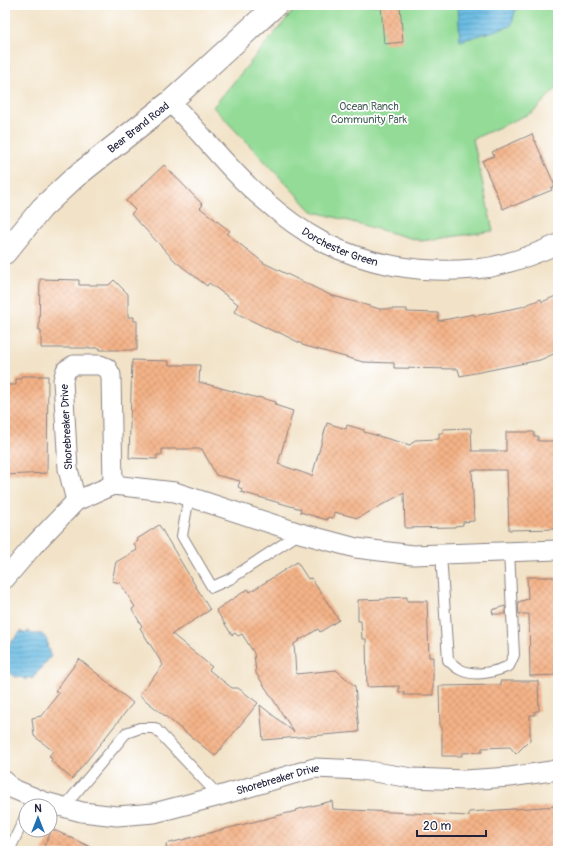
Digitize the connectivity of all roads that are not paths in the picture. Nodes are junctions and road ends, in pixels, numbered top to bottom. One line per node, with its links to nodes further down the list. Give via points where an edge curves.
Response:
1 (276, 5): 2 (street, Bear Brand Road)
2 (170, 102): 3 (street, Dorchester Green, via 218,156 263,200 303,230 344,251 394,265 451,271 494,267); 4 (street, Bear Brand Road, via 74,178 42,208)
3 (558, 244)
4 (5, 253)
5 (113, 485): 6 (street); 7 (street); 7 (street, Shorebreaker Drive, via 111,374 107,368 100,365 74,365 66,370 63,380 68,469)
6 (189, 496): 8 (street); 8 (lane, via 182,536 212,587 230,580)
7 (76, 501): 12 (street)
8 (300, 533): 11 (street, via 356,548 413,555)
9 (558, 550): 10 (street)
10 (509, 551): 11 (street); 11 (lane, via 514,655 509,666 497,672 470,674 459,670 448,660)
11 (441, 554)
12 (5, 579)
13 (558, 769): 15 (street, Shorebreaker Drive, via 510,777 465,780 412,778 362,770 314,768)
14 (5, 782): 16 (street, Shorebreaker Drive)
15 (219, 796): 18 (street, Shorebreaker Drive, via 154,813 117,816); 18 (lane, via 155,728 140,728 126,733)
16 (26, 798)
17 (58, 806): 18 (street, Shorebreaker Drive)
18 (64, 807)
19 (18, 832): 20 (lane)
20 (9, 851)

